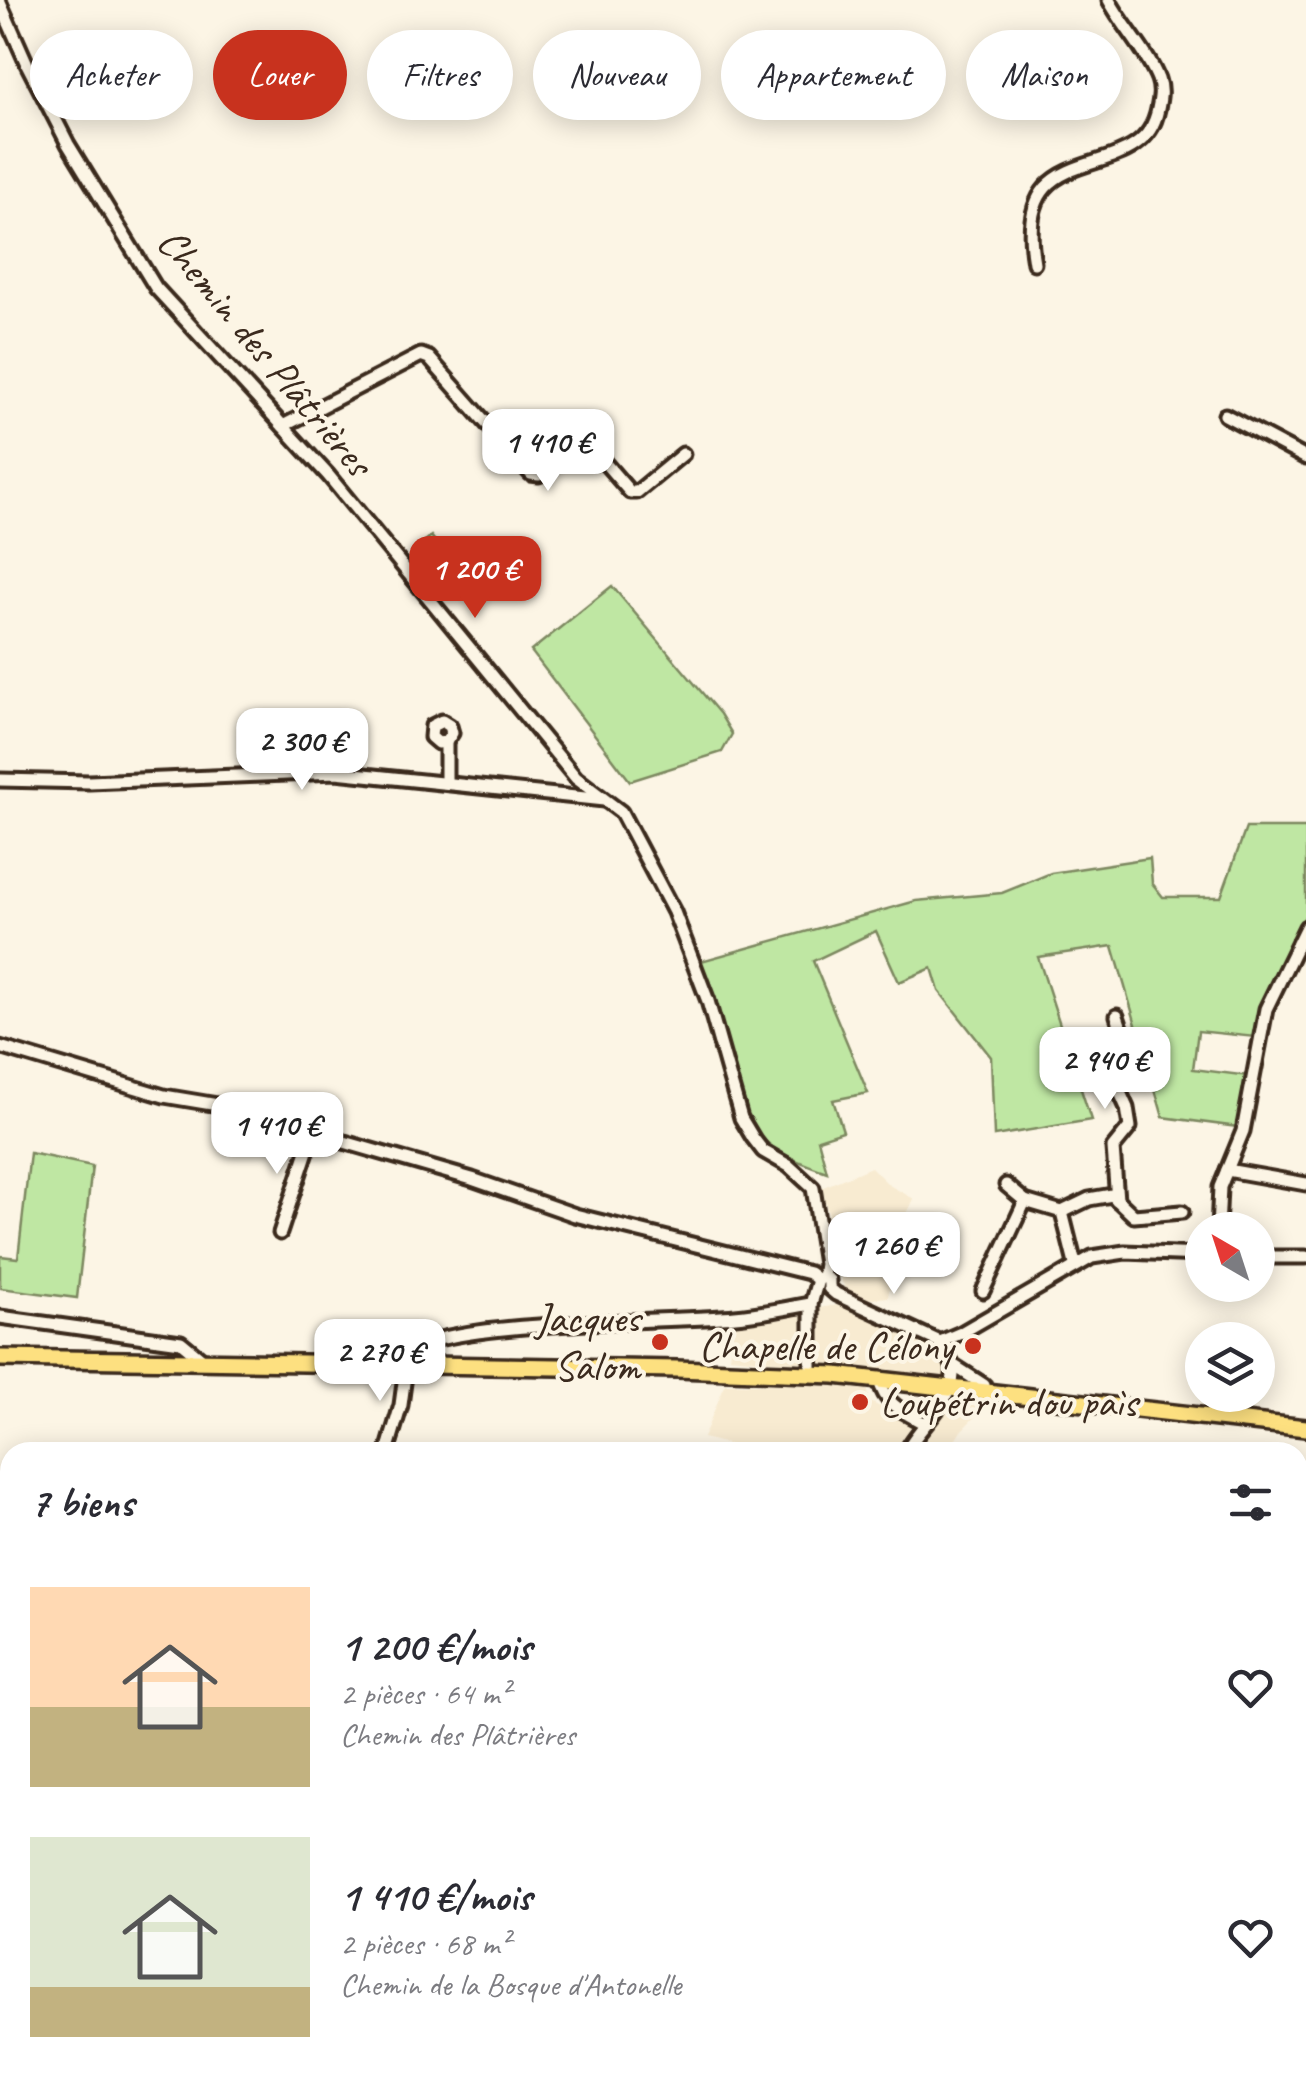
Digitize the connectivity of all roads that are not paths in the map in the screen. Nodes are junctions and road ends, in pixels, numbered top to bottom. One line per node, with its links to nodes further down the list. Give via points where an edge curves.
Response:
1 (1109, 0): 3 (street, via 1158,78 1155,127 1140,143 1052,180 1039,194 1030,241)
2 (0, 2): 5 (street, Chemin des Plâtrières, via 68,144 156,288)
3 (1034, 263)
4 (1225, 415): 7 (street)
5 (283, 426): 6 (street, via 420,355 531,474 586,441 637,492); 11 (street, Chemin des Plâtrières, via 576,778)
6 (683, 454)
7 (1306, 458)
8 (446, 742): 10 (street)
9 (0, 780): 10 (street, via 336,772)
10 (446, 782): 11 (street)
11 (606, 801): 29 (street, Chemin des Plâtrières, via 620,812 674,912 741,1118 763,1151 813,1188)
12 (1306, 927): 16 (street, via 1266,1009 1243,1131)
13 (1117, 1016): 19 (street, via 1128,1052 1114,1079 1130,1127 1113,1148)
14 (0, 1047): 15 (street)
15 (313, 1133): 24 (street); 29 (street, via 575,1216 808,1273)
16 (1227, 1170): 17 (street); 23 (street)
17 (1306, 1184)
18 (1006, 1185): 20 (street)
19 (1117, 1200): 21 (street, via 1089,1199); 22 (street, via 1134,1216)
20 (1025, 1201): 21 (street); 30 (street)
21 (1062, 1212): 28 (street)
22 (1182, 1212)
23 (1219, 1212)
24 (280, 1233)
25 (1185, 1255): 28 (street, via 1125,1252)
26 (1275, 1257): 27 (street)
27 (1306, 1258)
28 (1075, 1264): 33 (street)
29 (822, 1283): 31 (street); 33 (street)
30 (983, 1291)
31 (811, 1304): 36 (street, via 736,1316 456,1335 409,1350); 37 (street)
32 (0, 1317): 35 (street, via 181,1342)
33 (940, 1342): 38 (street)
34 (0, 1358): 35 (main road)
35 (204, 1361): 36 (main road)
36 (408, 1364): 37 (main road); 43 (street)
37 (812, 1372): 38 (main road); 39 (main road)
38 (951, 1379): 39 (main road); 40 (main road); 40 (main road); 41 (street)
39 (879, 1380): 41 (street, via 883,1396)
40 (1096, 1404): 42 (main road)
41 (924, 1423): 44 (street)
42 (1306, 1428)
43 (389, 1442)
44 (912, 1442)

